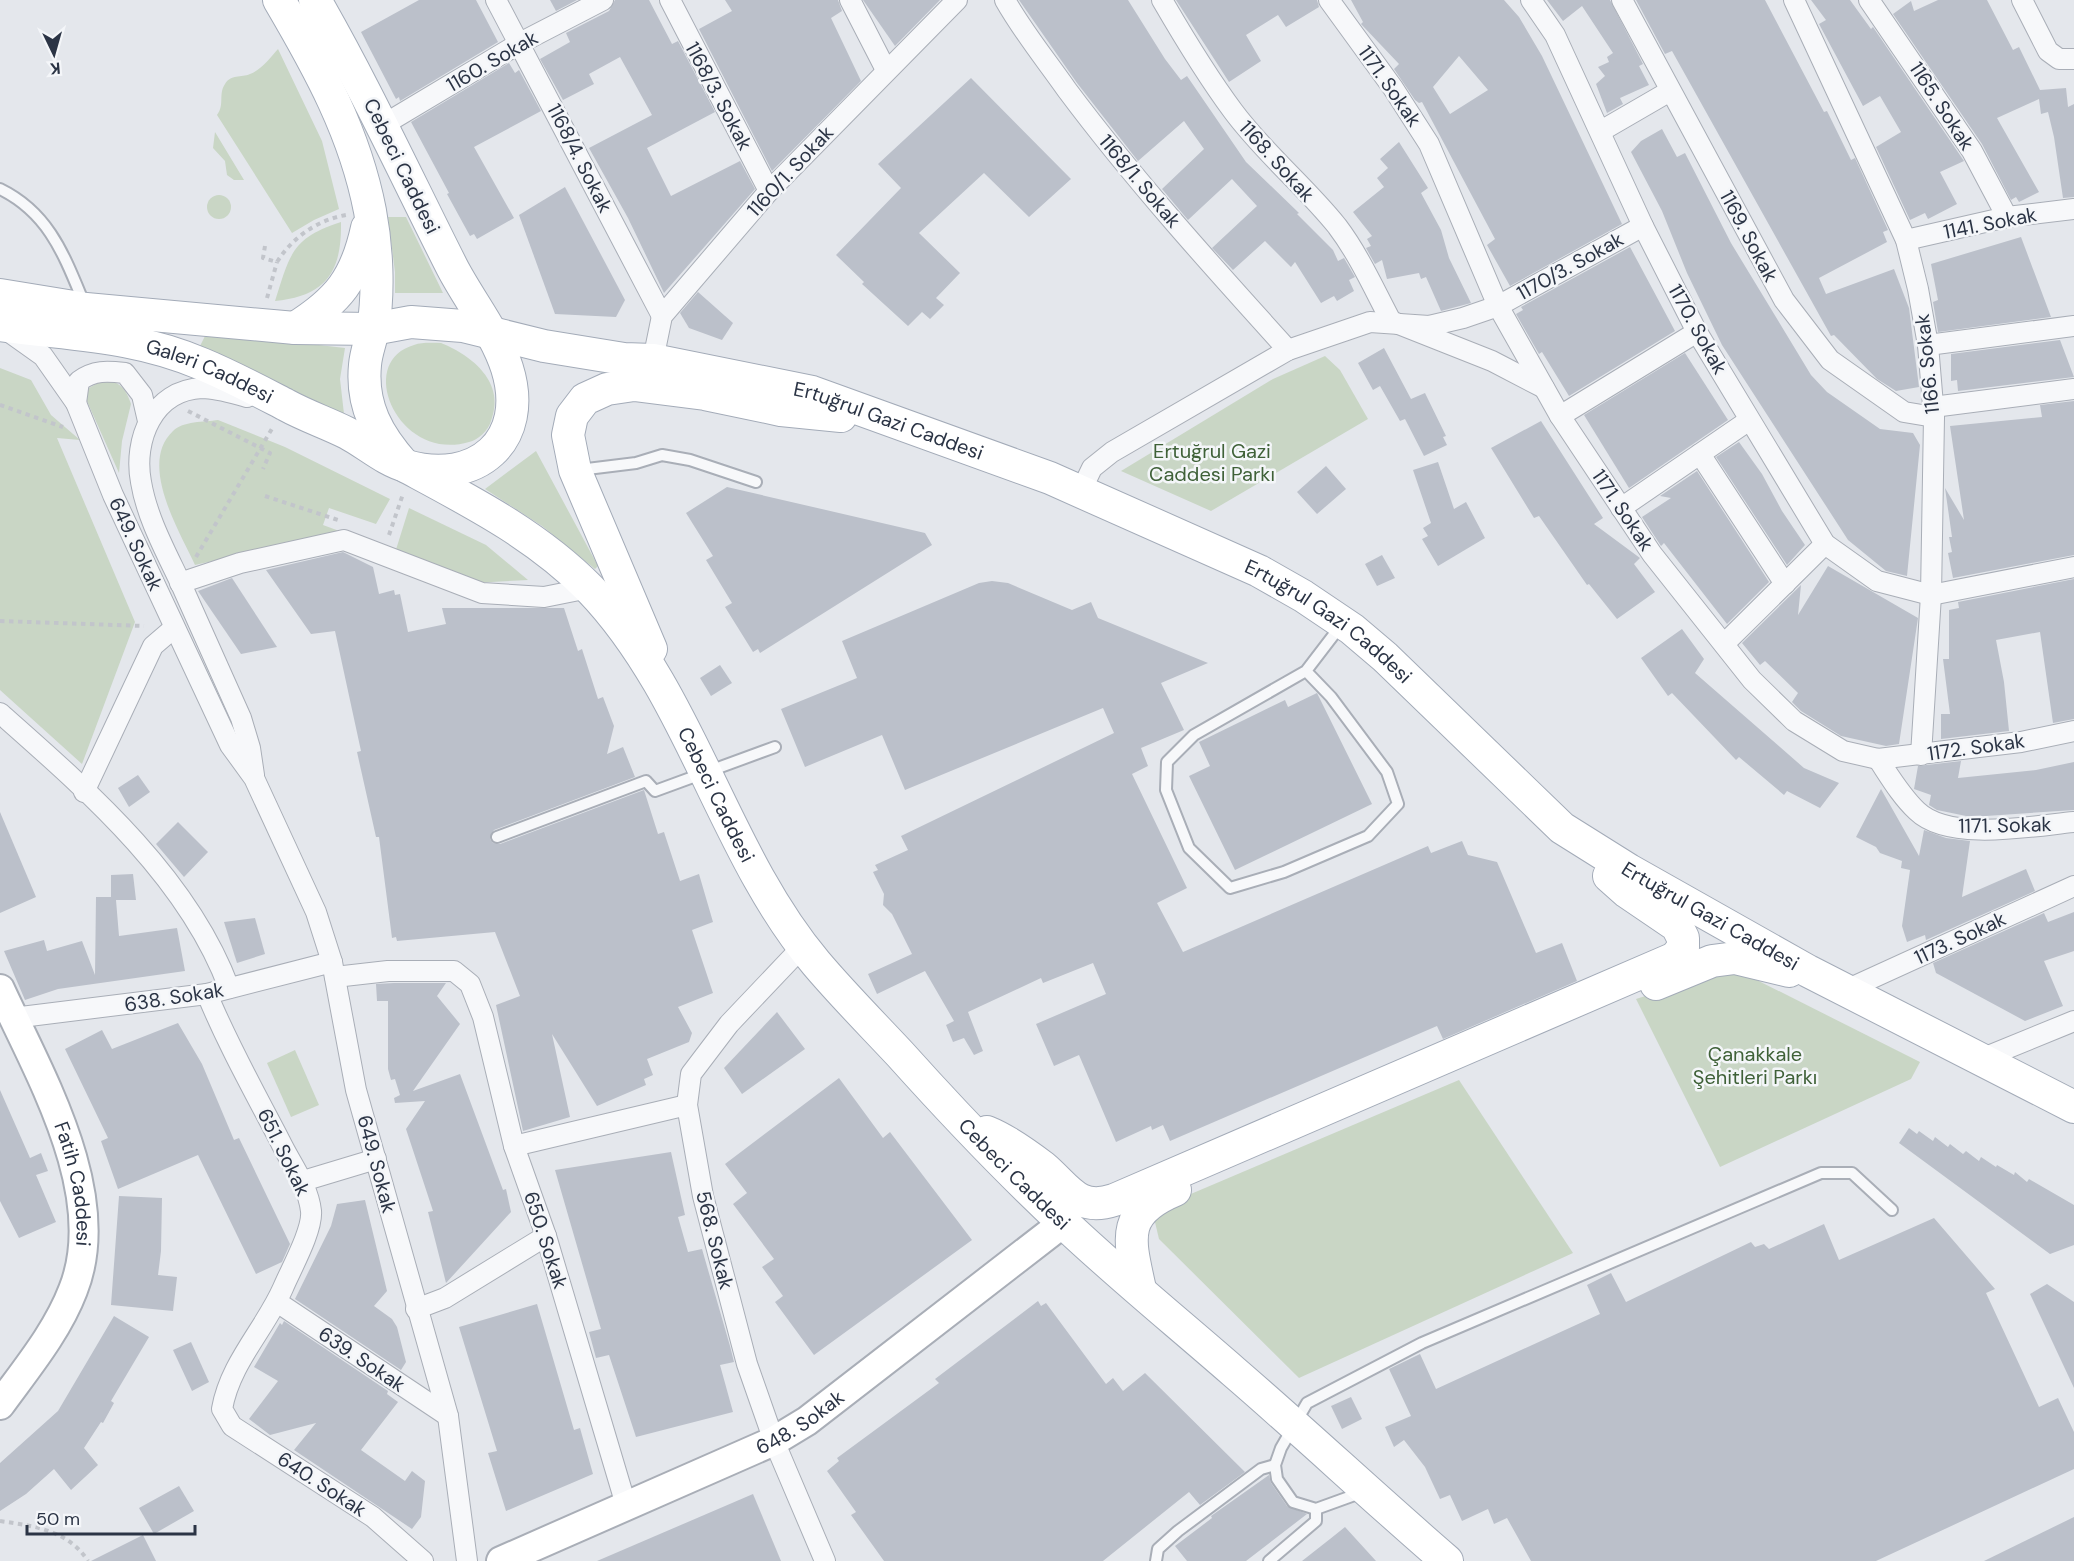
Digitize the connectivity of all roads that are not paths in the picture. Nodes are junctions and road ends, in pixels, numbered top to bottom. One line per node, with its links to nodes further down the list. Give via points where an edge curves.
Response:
1 (279, 0): 25 (main road, Cebeci Caddesi, via 320,69 348,130)
2 (315, 0): 20 (main road, Cebeci Caddesi)
3 (496, 0): 16 (street, 1168/4. Sokak)
4 (603, 0): 16 (street, 1160. Sokak)
5 (670, 0): 23 (street, 1168/3. Sokak)
6 (850, 0): 18 (street)
7 (957, 0): 18 (street, 1160/1. Sokak)
8 (1005, 0): 41 (street, 1168/1. Sokak, via 1105,141)
9 (1162, 0): 33 (street, 1168. Sokak, via 1233,111 1336,226)
10 (1329, 0): 30 (street, 1171. Sokak, via 1429,144)
11 (1531, 0): 21 (street, 1170. Sokak, via 1555,35)
12 (1622, 0): 19 (street, 1169. Sokak)
13 (1794, 0): 28 (street, 1166. Sokak)
14 (1869, 0): 26 (street, 1165. Sokak, via 1972,151)
15 (2022, 0): 17 (street, via 2048,51)
16 (520, 43): 20 (street, 1160. Sokak); 32 (street, 1168/4. Sokak)
17 (2067, 59)
18 (886, 70): 23 (street, 1160/1. Sokak)
19 (1670, 92): 21 (street); 47 (street, 1169. Sokak, via 1784,300 1830,360 1904,412)
20 (383, 125): 38 (main road, Cebeci Caddesi)
21 (1601, 131): 27 (street, 1170. Sokak)
22 (0, 189): 31 (lane, via 22,199 45,226 64,254)
23 (769, 191): 32 (street, 1160/1. Sokak)
24 (2074, 209): 26 (street, 1141. Sokak)
25 (370, 213): 36 (main road, via 364,244 344,287 325,309); 37 (main road, Cebeci Caddesi, via 376,276)
26 (2007, 217): 28 (street, 1141. Sokak)
27 (1643, 226): 30 (street, 1170/3. Sokak); 39 (street, 1170. Sokak)
28 (1906, 240): 40 (street, 1166. Sokak)
29 (0, 295): 31 (main road, Galeri Caddesi)
30 (1498, 306): 33 (street, 1170/3. Sokak, via 1429,326); 43 (street, 1171. Sokak)
31 (86, 309): 36 (main road, Galeri Caddesi)
32 (662, 316): 42 (street, 1160/1. Sokak)
33 (1390, 321): 41 (street, via 1370,322); 43 (street, via 1492,361)
34 (0, 325): 45 (main road, Galeri Caddesi, via 103,335 162,349); 46 (street, 649. Sokak, via 44,356)
35 (2074, 326): 40 (street)
36 (295, 328): 37 (main road, Galeri Caddesi)
37 (373, 329): 38 (main road, via 434,321); 53 (main road, via 365,365 368,413)
38 (488, 331): 42 (main road, Ertuğrul Gazi Caddesi, via 580,352); 53 (main road, via 507,367 512,397 513,417 505,438 486,456 457,468)
39 (1697, 332): 49 (street); 51 (street, 1170. Sokak)
40 (1928, 345): 47 (street, 1166. Sokak)
41 (1288, 350): 56 (street, via 1112,452 1092,468)
42 (652, 360): 48 (main road, Ertuğrul Gazi Caddesi, via 812,392)
43 (1544, 388): 49 (street, 1171. Sokak)
44 (2074, 389): 47 (street, 1169. Sokak)
45 (272, 398): 50 (street, via 195,390 162,403); 53 (main road, Galeri Caddesi)
46 (76, 403): 50 (street, via 79,381 90,373 125,373 142,395); 65 (street, 649. Sokak)
47 (1933, 412): 63 (street, 1166. Sokak)
48 (875, 414): 54 (main road, via 835,416 781,410 705,394 634,385 607,389 585,399 572,416 568,435); 56 (main road, Ertuğrul Gazi Caddesi)
49 (1560, 416): 57 (street, 1171. Sokak)
50 (148, 421): 60 (street, 649. Sokak, via 139,465 141,483 160,540)
51 (1748, 421): 52 (street); 58 (street, 1170. Sokak)
52 (1700, 454): 57 (street); 61 (street)
53 (405, 466): 62 (main road, Galeri Caddesi, via 517,529)
54 (575, 470): 55 (lane, via 636,463 662,455); 68 (main road, via 640,619)
55 (756, 482)
56 (1082, 491): 64 (main road, Ertuğrul Gazi Caddesi, via 1259,571)
57 (1621, 508): 66 (street, 1171. Sokak, via 1652,554)
58 (1825, 544): 61 (street); 63 (street, 1170. Sokak, via 1877,581)
59 (2074, 567): 63 (street)
60 (180, 583): 62 (street, via 240,563 344,540 482,593 544,597); 75 (street, 649. Sokak, via 241,718)
61 (1785, 584): 66 (street)
62 (589, 588): 68 (main road, Galeri Caddesi, via 619,624)
63 (1931, 595): 72 (street, 1166. Sokak)
64 (1343, 623): 67 (lane); 78 (main road, Ertuğrul Gazi Caddesi, via 1417,687)
65 (174, 628): 75 (street, 649. Sokak, via 230,745); 76 (street, via 153,646)
66 (1724, 644): 73 (street, 1171. Sokak, via 1752,680 1794,721 1843,751)
67 (1306, 671): 67 (lane, via 1194,735 1167,762 1166,790 1189,848 1230,888 1284,872 1368,836 1398,804 1387,772 1331,697)
68 (674, 710): 74 (main road, Cebeci Caddesi)
69 (0, 713): 76 (street)
70 (2074, 731): 72 (street, 1172. Sokak)
71 (775, 747): 74 (lane)
72 (1921, 755): 73 (street, 1172. Sokak)
73 (1878, 759): 77 (street, 1171. Sokak, via 1918,812 1942,826 1995,829)
74 (705, 772): 79 (lane, via 655,791 646,781); 81 (main road, Cebeci Caddesi, via 753,865)
75 (255, 778): 82 (street, 649. Sokak, via 311,902)
76 (84, 792): 84 (street, via 172,885 219,960)
77 (2074, 822)
78 (1562, 828): 83 (main road, Ertuğrul Gazi Caddesi); 93 (main road, via 1627,892 1677,926 1683,948 1675,958 1105,1203 1081,1201 1025,1154 998,1137)
79 (497, 837)
80 (2074, 886): 86 (street, 1173. Sokak)
81 (803, 946): 91 (street, 568. Sokak, via 729,1024 692,1074); 93 (main road, Cebeci Caddesi)
82 (334, 969): 84 (street, 638. Sokak); 94 (street, 638. Sokak, via 454,971 470,984 483,1017); 95 (street, 649. Sokak, via 356,1090)
83 (1808, 971): 86 (main road, Ertuğrul Gazi Caddesi); 100 (main road, via 1781,971 1735,958 1712,961 1166,1194 1148,1204 1133,1226 1133,1255)
84 (229, 988): 87 (street, 638. Sokak)
85 (0, 989): 88 (street, Fatih Caddesi)
86 (1846, 990): 90 (main road, Ertuğrul Gazi Caddesi)
87 (207, 994): 88 (street, 638. Sokak); 96 (street, 651. Sokak, via 283,1148)
88 (14, 1018): 103 (street, Fatih Caddesi, via 71,1148 80,1182 82,1253 74,1289 56,1324)
89 (2074, 1021): 90 (street)
90 (1981, 1059): 92 (main road, Ertuğrul Gazi Caddesi)
91 (687, 1105): 94 (street); 107 (street, 568. Sokak, via 703,1197 720,1264 747,1364)
92 (2074, 1107)
93 (963, 1123): 98 (main road, Cebeci Caddesi)
94 (514, 1146): 99 (street, 650. Sokak)
95 (376, 1159): 96 (street); 102 (street, 649. Sokak)
96 (303, 1180): 101 (street, 651. Sokak, via 311,1213)
97 (1892, 1210): 106 (lane, via 1852,1173 1821,1173 1422,1343 1307,1403)
98 (1063, 1223): 100 (main road, Cebeci Caddesi); 107 (street, 648. Sokak, via 807,1421)
99 (546, 1236): 102 (street, via 445,1298); 110 (street, 650. Sokak)
100 (1140, 1289): 106 (main road, Cebeci Caddesi)
101 (277, 1302): 104 (street, 651. Sokak, via 231,1378); 105 (street, 639. Sokak)
102 (416, 1309): 105 (street, 649. Sokak)
103 (0, 1405)
104 (222, 1409): 112 (street, 640. Sokak, via 232,1426 373,1517)
105 (448, 1416): 113 (street, 649. Sokak)
106 (1293, 1423): 108 (lane); 109 (main road, Cebeci Caddesi)
107 (774, 1441): 110 (street, 648. Sokak); 115 (street, 568. Sokak)
108 (1275, 1466): 111 (lane, via 1277,1479 1293,1502); 116 (lane, via 1261,1469 1178,1531 1158,1549)
109 (1366, 1491): 111 (lane); 118 (main road, Cebeci Caddesi)
110 (626, 1505): 114 (street, 648. Sokak)
111 (1316, 1509): 117 (lane, via 1316,1521)
112 (423, 1561)
113 (467, 1561)
114 (501, 1561)
115 (825, 1561)
116 (1156, 1561)
117 (1269, 1561)
118 (1447, 1561)

